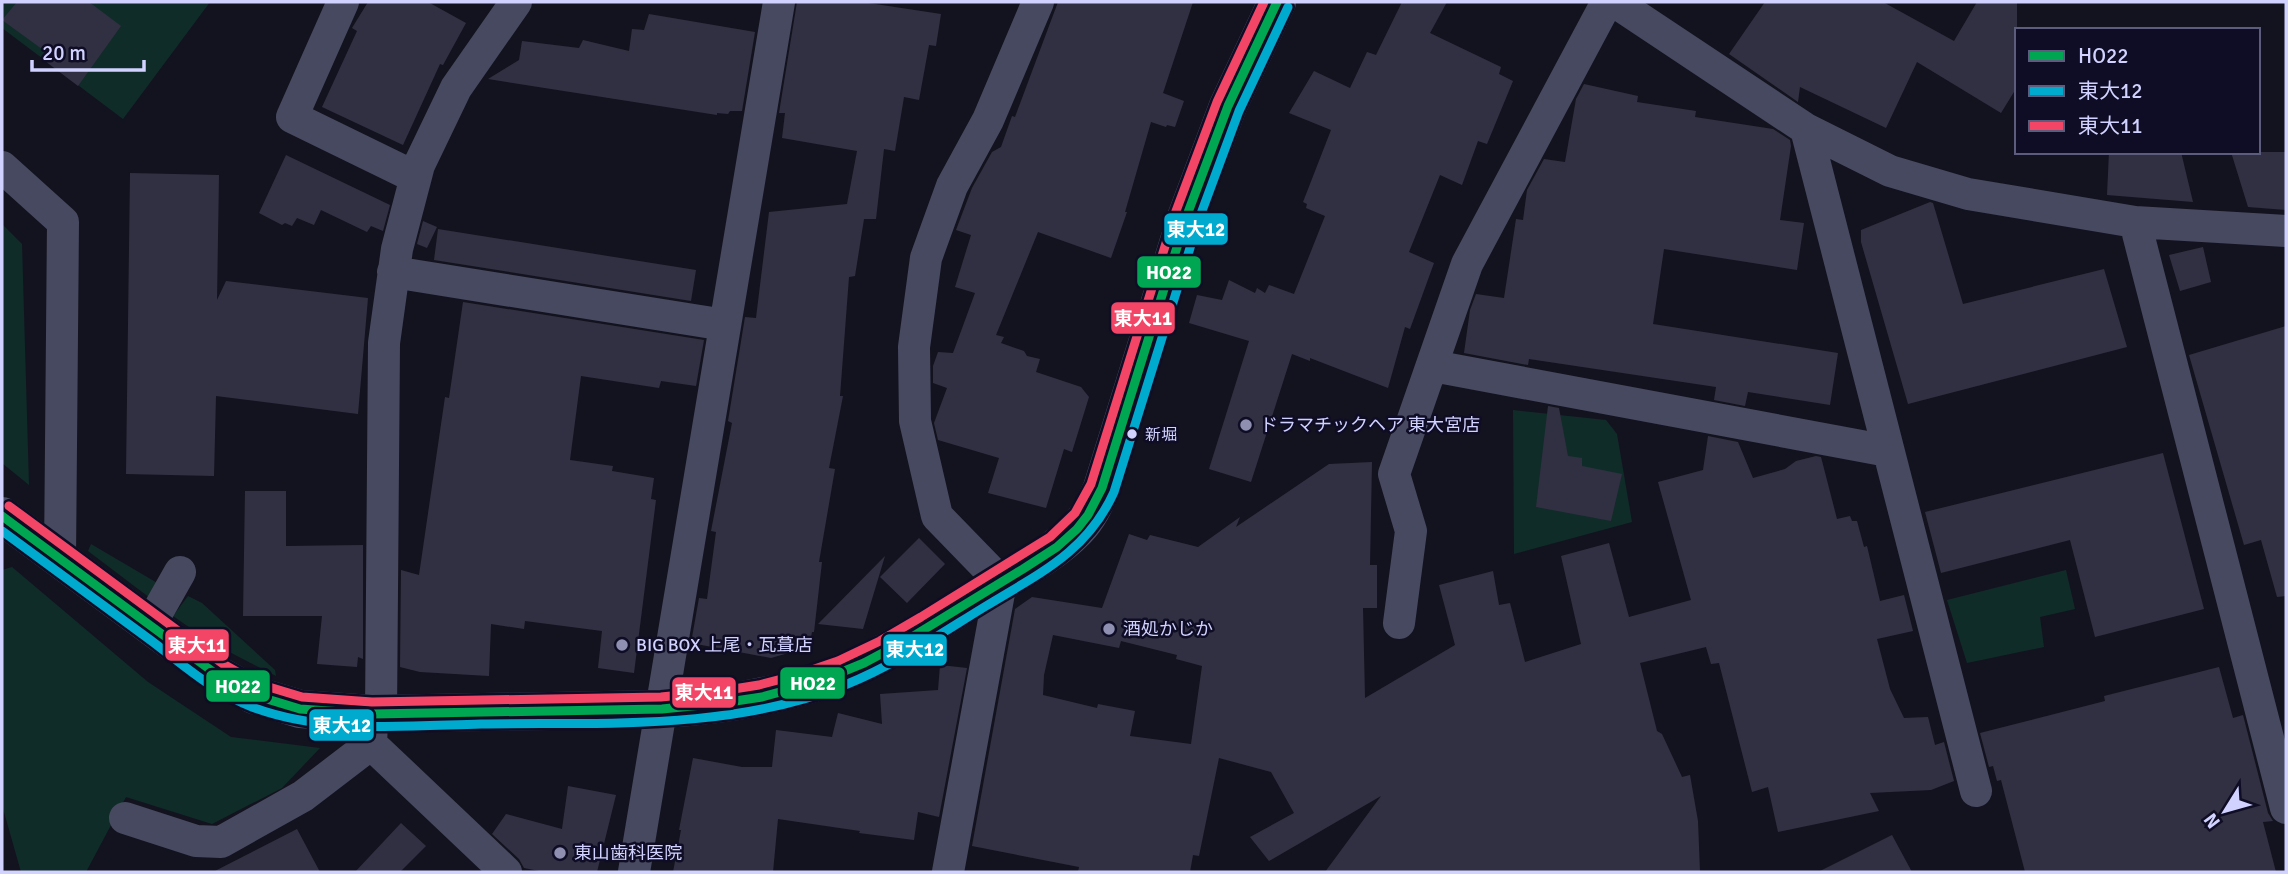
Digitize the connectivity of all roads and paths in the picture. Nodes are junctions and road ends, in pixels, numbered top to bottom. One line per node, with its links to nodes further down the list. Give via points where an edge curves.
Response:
1 (343, 2): 10 (street, via 292,117)
2 (516, 2): 10 (street, via 456,88)
3 (779, 2): 14 (street)
4 (1038, 2): 20 (street, via 988,120 947,198 926,258 914,347 915,421 937,516)
5 (1277, 2): 20 (street, via 1228,106 1187,215 1097,499 1077,529)
6 (1607, 2): 15 (street, via 1467,264)
7 (1615, 2): 8 (street)
8 (1806, 129): 11 (street, via 1890,171 1968,194); 16 (street)
9 (2, 167): 18 (street, via 63,222)
10 (415, 177): 13 (street)
11 (2135, 222): 12 (street); 26 (street)
12 (2286, 231)
13 (393, 272): 14 (street); 24 (street, via 384,343)
14 (726, 325): 23 (street)
15 (1433, 366): 16 (street); 21 (street, via 1394,474 1411,531)
16 (1888, 451): 25 (street)
17 (2, 516): 18 (street)
18 (60, 558): 22 (street)
19 (180, 572): 22 (street)
20 (1001, 582): 23 (street, via 921,631 822,681 746,700); 30 (street)
21 (1399, 624)
22 (150, 625): 24 (street, via 216,674 254,695)
23 (662, 709): 24 (street); 29 (street)
24 (375, 724): 27 (street, via 303,796 221,842 196,841); 28 (street)
25 (1976, 791)
26 (2286, 808)
27 (125, 818)
28 (506, 872)
29 (634, 872)
30 (948, 872)

